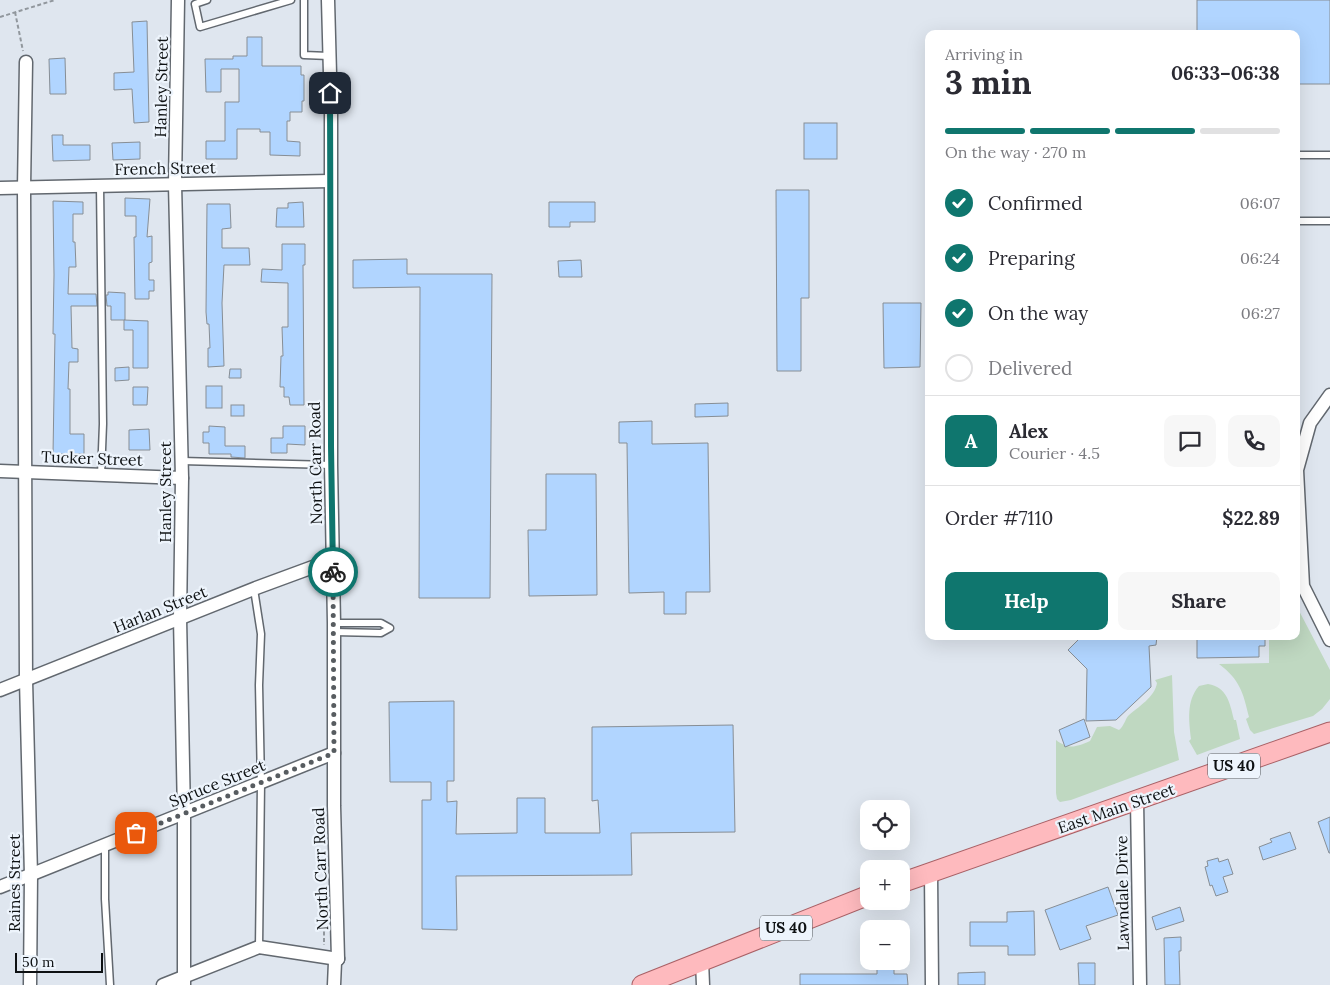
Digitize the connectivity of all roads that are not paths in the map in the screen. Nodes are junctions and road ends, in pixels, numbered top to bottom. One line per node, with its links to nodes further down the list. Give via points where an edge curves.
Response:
1 (178, 0): 11 (street, Hanley Street)
2 (207, 0): 3 (lane, via 196,4 200,27)
3 (291, 0)
4 (304, 0): 6 (lane, via 304,55)
5 (328, 0): 6 (street, North Carr Road)
6 (330, 56): 10 (street, North Carr Road)
7 (26, 62): 14 (street, Raines Street)
8 (1300, 155): 9 (lane)
9 (1330, 155)
10 (330, 181): 11 (street, French Street); 20 (street, North Carr Road)
11 (175, 184): 12 (street, French Street); 18 (street, Hanley Street)
12 (100, 186): 14 (street, French Street); 23 (lane)
13 (0, 188): 14 (street, French Street)
14 (24, 188): 22 (street, Raines Street)
15 (1300, 221): 16 (lane)
16 (1330, 221)
17 (1330, 395): 19 (street, via 1310,423)
18 (182, 461): 20 (lane); 24 (street, Hanley Street)
19 (1300, 462)
20 (331, 465): 26 (street, North Carr Road)
21 (0, 471): 22 (street, Tucker Street)
22 (26, 472): 23 (street, Tucker Street); 31 (street, Raines Street)
23 (101, 475): 24 (street, Tucker Street)
24 (182, 478): 28 (street, Hanley Street)
25 (1300, 516): 30 (street, via 1303,586)
26 (332, 560): 27 (street, Harlan Street); 29 (street, North Carr Road)
27 (254, 589): 28 (street, Harlan Street); 35 (lane, via 261,634)
28 (180, 618): 31 (street, Harlan Street); 37 (street, Hanley Street)
29 (334, 628): 29 (lane, via 381,633 390,628 381,623); 34 (street, North Carr Road)
30 (1330, 640)
31 (26, 680): 32 (street, Harlan Street); 40 (street, Raines Street)
32 (0, 690)
33 (1330, 732): 36 (main road, East Main Street / US 40)
34 (334, 753): 35 (street, Spruce Street); 45 (street, North Carr Road)
35 (261, 783): 37 (street, Spruce Street); 44 (lane)
36 (1138, 800): 39 (main road, East Main Street / US 40); 55 (street, Lawndale Drive)
37 (184, 814): 38 (street, Spruce Street); 47 (street, Hanley Street)
38 (105, 846): 40 (street, Spruce Street); 49 (lane)
39 (931, 873): 41 (main road, East Main Street / US 40); 54 (street)
40 (31, 875): 42 (street, Spruce Street); 48 (street, Raines Street)
41 (910, 880)
42 (0, 887)
43 (860, 899): 46 (main road, US 40)
44 (259, 947): 45 (street); 47 (street)
45 (338, 959): 51 (street, North Carr Road, via 335,962)
46 (702, 961): 52 (main road, US 40); 53 (street)
47 (184, 981): 50 (street)
48 (30, 985)
49 (110, 985)
50 (163, 985)
51 (334, 985)
52 (642, 985)
53 (703, 985)
54 (932, 985)
55 (1140, 985)

